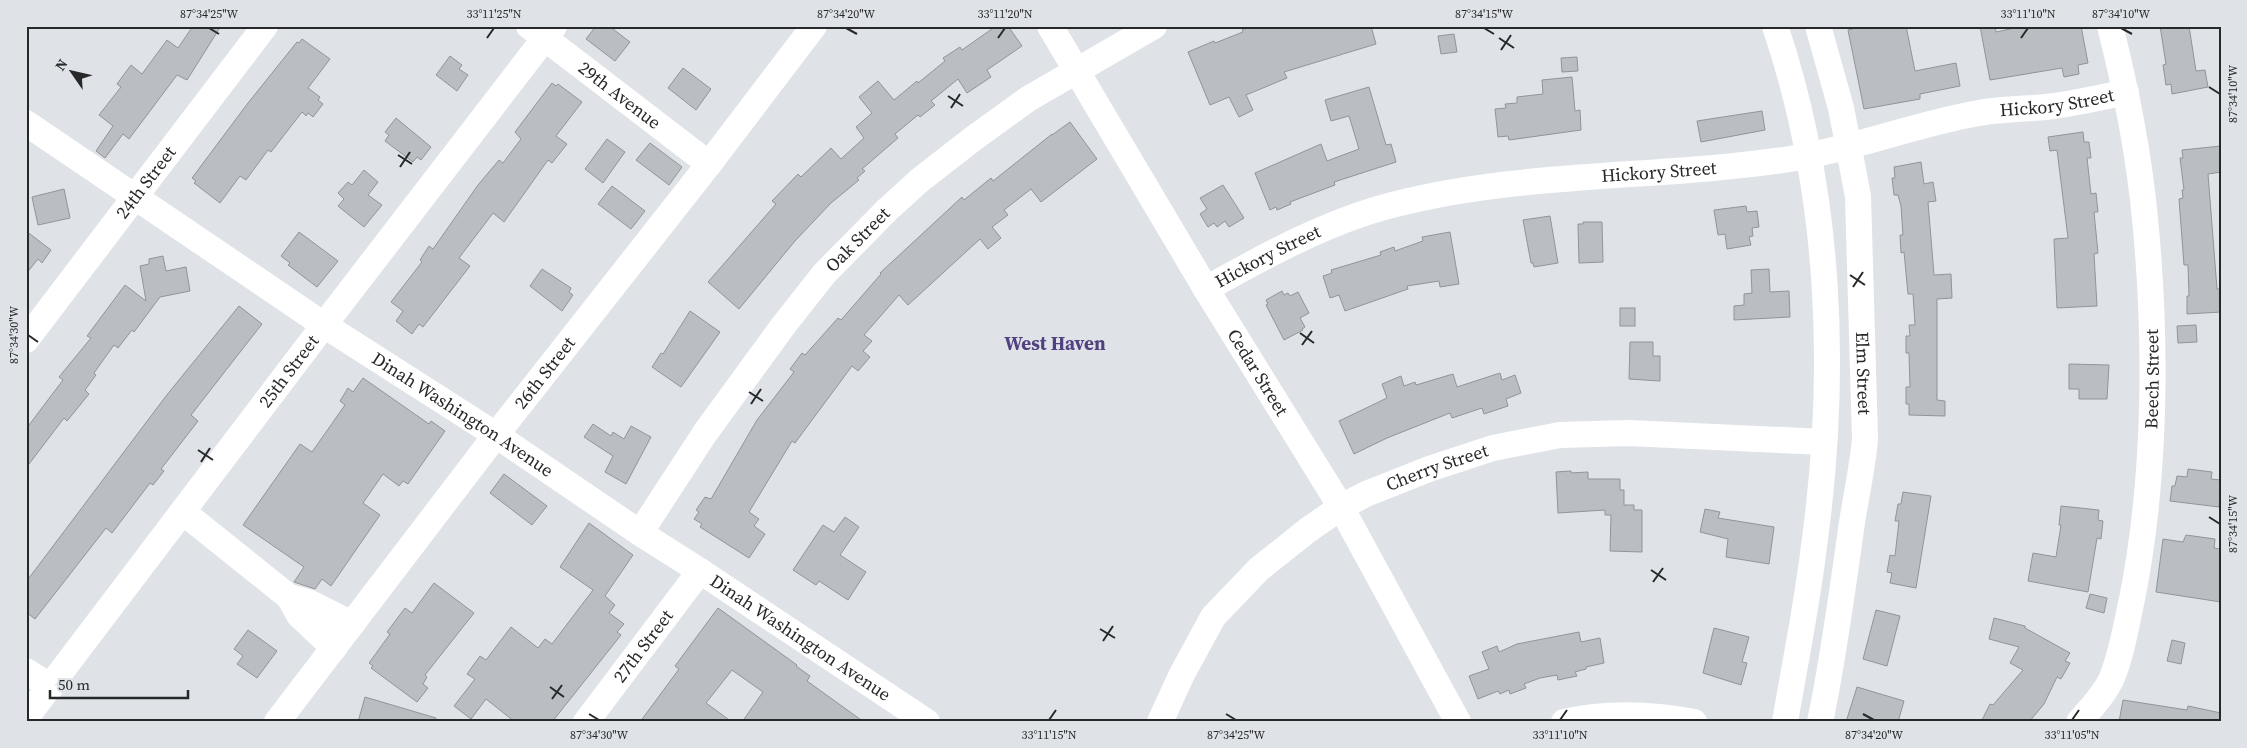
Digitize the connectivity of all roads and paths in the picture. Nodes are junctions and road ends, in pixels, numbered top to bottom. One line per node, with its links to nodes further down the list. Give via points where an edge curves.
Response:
1 (265, 26): 15 (street, 24th Street)
2 (814, 26): 14 (street, 26th Street)
3 (1050, 26): 9 (street, Cedar Street)
4 (1154, 26): 9 (street, Oak Street)
5 (1775, 26): 13 (street, Elm Street)
6 (1818, 26): 12 (street, Elm Street)
7 (2110, 26): 10 (street, Beech Street)
8 (542, 30): 14 (street, 29th Avenue); 17 (street, 25th Street)
9 (1077, 69): 16 (street, Cedar Street); 25 (street, Oak Street, via 1028,99 920,180 824,274 705,433)
10 (2126, 92): 12 (street, Hickory Street, via 2066,104 1980,112 1915,126); 43 (street, Beech Street, via 2139,174 2152,330 2148,463 2138,564 2124,637 2111,680)
11 (26, 123): 15 (street, Dinah Washington Avenue)
12 (1849, 147): 13 (street, Hickory Street); 22 (street, Elm Street, via 1860,218 1865,440)
13 (1808, 155): 16 (street, Hickory Street, via 1705,168 1531,180 1440,193 1390,205 1332,225); 20 (street, Elm Street, via 1825,282)
14 (709, 164): 19 (street, 26th Street)
15 (135, 197): 17 (street, Dinah Washington Avenue); 18 (street, 24th Street)
16 (1206, 289): 23 (street, Cedar Street)
17 (324, 324): 19 (street, Dinah Washington Avenue); 24 (street, 25th Street)
18 (26, 340)
19 (496, 435): 25 (street, Dinah Washington Avenue); 28 (street, 26th Street)
20 (1824, 442): 21 (street, Elm Street); 23 (street, Cherry Street, via 1628,433 1536,438 1429,469)
21 (1821, 482): 22 (street); 41 (street, Elm Street, via 1814,546)
22 (1858, 491): 42 (street, Elm Street)
23 (1341, 506): 37 (street, Cherry Street, via 1259,569 1213,618 1180,676); 38 (street, Cedar Street)
24 (183, 512): 27 (street); 31 (street, 25th Street)
25 (640, 533): 26 (street, Dinah Washington Avenue)
26 (700, 571): 32 (street, Dinah Washington Avenue); 35 (street, 27th Street)
27 (289, 597): 28 (street, via 308,602); 29 (street, via 299,615)
28 (352, 624): 29 (street, 26th Street)
29 (334, 648): 34 (street, 26th Street)
30 (26, 671): 31 (street)
31 (51, 687): 33 (street, 25th Street)
32 (894, 713): 36 (street, Dinah Washington Avenue)
33 (26, 718)
34 (277, 722)
35 (586, 722)
36 (927, 722)
37 (1160, 722)
38 (1458, 722)
39 (1564, 722): 40 (street, via 1594,716 1639,714)
40 (1694, 722)
41 (1785, 722)
42 (1820, 722)
43 (2080, 722)

